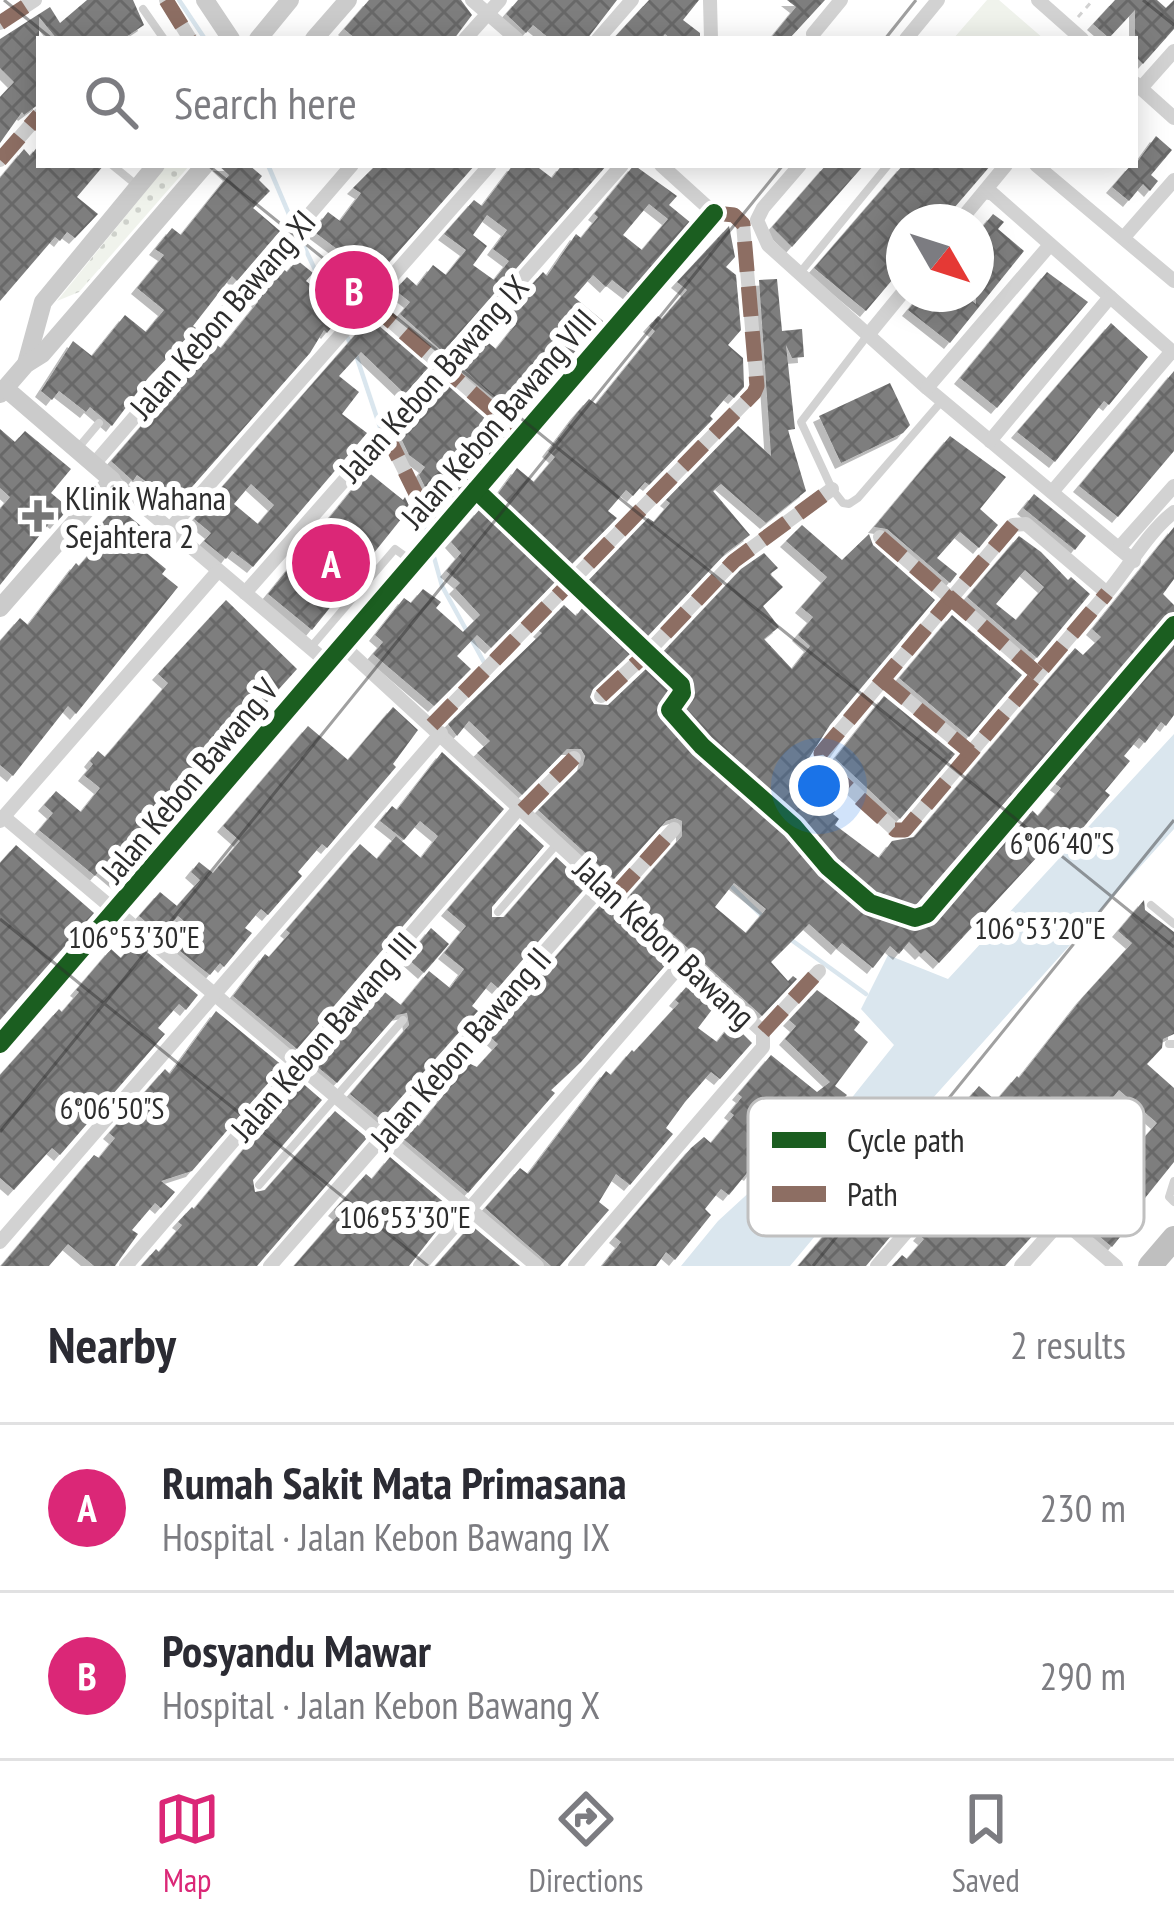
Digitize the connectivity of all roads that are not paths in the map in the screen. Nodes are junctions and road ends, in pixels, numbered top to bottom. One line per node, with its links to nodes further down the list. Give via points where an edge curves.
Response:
1 (35, 0): 15 (street)
2 (166, 0): 18 (street)
3 (205, 0): 19 (street)
4 (290, 0): 20 (street)
5 (348, 0): 21 (street)
6 (472, 0): 14 (street)
7 (500, 0): 14 (street)
8 (632, 0): 24 (street)
9 (710, 0): 25 (street)
10 (842, 0): 16 (street)
11 (938, 0): 26 (street)
12 (1038, 0): 27 (street)
13 (143, 10): 17 (lane)
14 (488, 14): 22 (street); 23 (street)
15 (0, 23)
16 (813, 34)
17 (162, 36)
18 (188, 36)
19 (229, 36)
20 (260, 36)
21 (317, 36)
22 (468, 36)
23 (514, 36)
24 (601, 36)
25 (711, 36)
26 (908, 36)
27 (1079, 36)
28 (1174, 51): 29 (street)
29 (1138, 86): 31 (street)
30 (36, 118): 32 (street)
31 (1174, 118)
32 (0, 160)
33 (116, 168): 45 (lane)
34 (154, 168): 45 (street)
35 (203, 168): 57 (street)
36 (349, 168): 70 (street, Jalan Kebon Bawang XI)
37 (487, 168): 55 (street)
38 (619, 168): 61 (street, Jalan Kebon Bawang IX)
39 (664, 168): 48 (street)
40 (797, 168): 51 (street, via 758,220 768,245)
41 (885, 168): 51 (lane)
42 (1004, 168): 46 (street)
43 (1040, 168): 49 (street)
44 (1174, 180): 49 (street)
45 (139, 187): 53 (street)
46 (986, 193): 47 (street); 50 (street)
47 (976, 204)
48 (714, 213): 67 (street, Jalan Kebon Bawang VIII); 84 (street, via 743,224 757,386)
49 (1125, 236): 52 (street)
50 (1049, 245): 54 (street); 63 (street)
51 (799, 274): 58 (street)
52 (1174, 280)
53 (52, 291): 57 (street, via 52,309); 60 (street)
54 (1110, 298): 59 (street); 68 (street)
55 (370, 302): 61 (street); 78 (street)
56 (887, 312): 58 (street)
57 (71, 316): 60 (street)
58 (868, 335): 63 (street); 73 (lane, via 801,422)
59 (1173, 352): 75 (street)
60 (26, 364): 62 (street)
61 (442, 369): 66 (street, Jalan Kebon Bawang IX); 67 (street)
62 (2, 388): 69 (street)
63 (927, 388): 64 (street)
64 (943, 401): 68 (street); 73 (lane, via 858,498 843,503)
65 (100, 423): 69 (lane)
66 (381, 436): 77 (street); 86 (street, Jalan Kebon Bawang IX)
67 (521, 436): 74 (street, Jalan Kebon Bawang VIII)
68 (991, 441): 75 (street)
69 (77, 449): 70 (street)
70 (94, 464): 71 (street)
71 (112, 481): 78 (street); 88 (street)
72 (1174, 486): 80 (street)
73 (832, 489): 92 (street, via 734,561)
74 (476, 490): 77 (street, Jalan Kebon Bawang VIII); 84 (street)
75 (1052, 492): 80 (street)
76 (1174, 512): 82 (street)
77 (443, 527): 81 (street, Jalan Kebon Bawang VIII)
78 (170, 529): 83 (street)
79 (880, 537): 87 (street)
80 (1119, 548): 82 (street)
81 (416, 558): 90 (street, Jalan Kebon Bawang VIII); 91 (lane, via 395,549)
82 (1135, 561): 85 (street)
83 (218, 571): 86 (street); 101 (street)
84 (571, 580): 92 (street); 97 (street)
85 (1107, 592): 87 (street, via 1020,523); 94 (street)
86 (245, 593): 91 (street)
87 (952, 598): 94 (street); 95 (street)
88 (0, 608)
89 (1174, 626): 92 (street, via 922,919 869,903 828,867 672,713 682,688)
90 (343, 646): 93 (street, Jalan Kebon Bawang VIII); 97 (street, Jalan Kebon Bawang)
91 (310, 648): 93 (street)
92 (646, 655): 96 (street)
93 (328, 663): 106 (street, Jalan Kebon Bawang V)
94 (1038, 674): 98 (street)
95 (883, 680): 98 (street); 98 (street, via 820,760 895,830 905,830)
96 (601, 695)
97 (436, 729): 100 (street, Jalan Kebon Bawang); 111 (street)
98 (970, 752)
99 (574, 758): 100 (street, Jalan Kebon Bawang III)
100 (521, 808): 103 (street, Jalan Kebon Bawang); 115 (street, Jalan Kebon Bawang III)
101 (2, 819): 106 (street, Jalan Kebon Bawang V)
102 (674, 829): 104 (street, Jalan Kebon Bawang II)
103 (558, 843): 104 (street, Jalan Kebon Bawang); 107 (lane)
104 (609, 890): 109 (street, Jalan Kebon Bawang); 117 (street, Jalan Kebon Bawang II)
105 (1151, 905): 108 (lane)
106 (118, 909): 111 (street); 114 (street, Jalan Kebon Bawang V)
107 (498, 912)
108 (1174, 924)
109 (685, 960): 113 (street, Jalan Kebon Bawang); 121 (street)
110 (819, 971): 113 (street)
111 (215, 992): 115 (street); 125 (street)
112 (403, 1020): 116 (lane)
113 (763, 1032): 130 (street, Jalan Kebon Bawang, via 763,1048)
114 (0, 1044)
115 (298, 1065): 116 (street); 126 (street, Jalan Kebon Bawang III)
116 (338, 1097): 117 (street); 119 (lane)
117 (384, 1134): 121 (street); 127 (street, Jalan Kebon Bawang II)
118 (1174, 1180): 120 (lane)
119 (259, 1185)
120 (1174, 1202)
121 (470, 1208): 128 (street); 129 (street)
122 (903, 1236): 131 (street)
123 (1048, 1236): 132 (street)
124 (1081, 1236): 133 (street)
125 (0, 1242)
126 (126, 1266)
127 (270, 1266)
128 (420, 1266)
129 (537, 1266)
130 (574, 1266)
131 (877, 1266)
132 (1022, 1266)
133 (1116, 1266)

